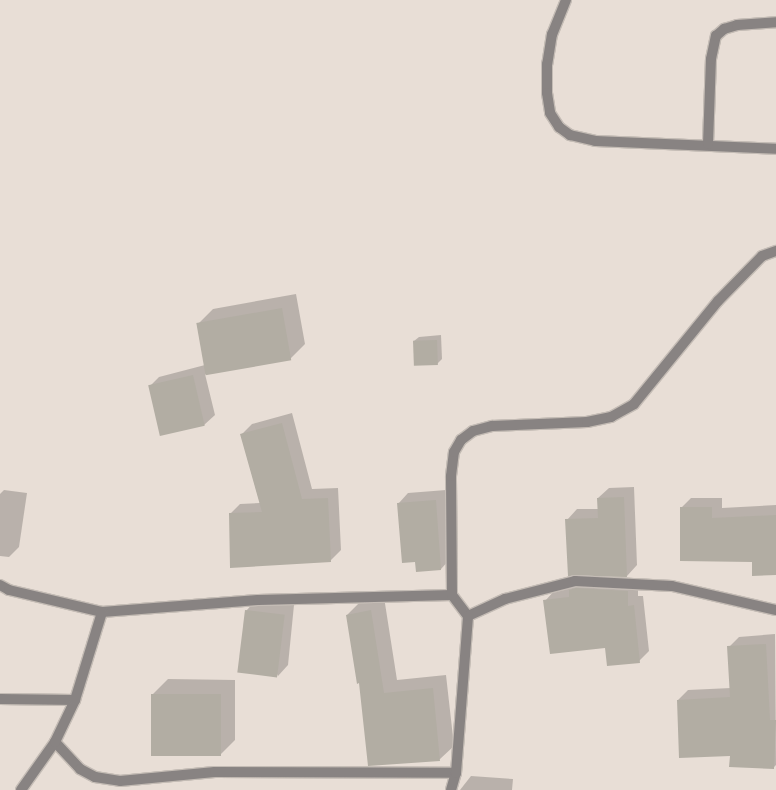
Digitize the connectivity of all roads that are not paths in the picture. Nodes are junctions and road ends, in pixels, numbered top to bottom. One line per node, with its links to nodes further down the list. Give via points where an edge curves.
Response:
1 (566, 0): 3 (street, via 552,34 547,64 550,113 559,126 570,135 595,141)
2 (776, 22): 3 (street, via 737,25 716,36 711,59)
3 (708, 144): 4 (street)
4 (776, 149)
5 (776, 251): 7 (street, via 762,256 718,301 634,404 611,417 587,422 492,426 473,431 460,440 454,452 451,476)
6 (0, 586): 9 (street)
7 (452, 596): 9 (street, via 258,600); 10 (street)
8 (776, 610): 10 (street, via 672,586 575,581 505,598)
9 (102, 612): 12 (street)
10 (468, 616): 14 (street)
11 (0, 699): 12 (street)
12 (75, 700): 13 (street)
13 (55, 742): 14 (street, via 80,768 95,777 120,781 215,772); 15 (street)
14 (456, 773): 16 (street)
15 (21, 790)
16 (451, 790)

